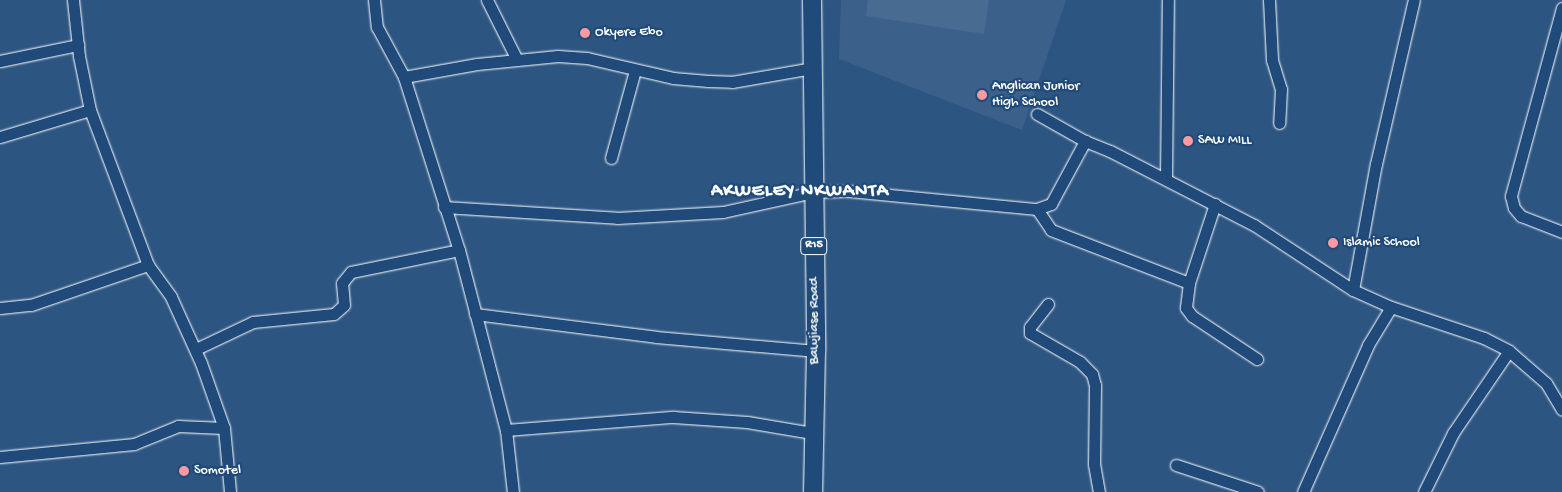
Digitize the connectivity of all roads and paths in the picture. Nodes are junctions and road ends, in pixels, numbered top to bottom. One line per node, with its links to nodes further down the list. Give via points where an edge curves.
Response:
1 (73, 0): 9 (street)
2 (374, 0): 14 (street, via 377,27)
3 (487, 0): 10 (street)
4 (812, 0): 12 (main road, Bawjiase Road / R15)
5 (1168, 0): 21 (street)
6 (1269, 0): 17 (street, via 1272,60 1281,89)
7 (1414, 0): 30 (street, via 1376,164)
8 (1562, 8): 26 (street, via 1511,196 1514,208 1521,216)
9 (78, 45): 11 (street); 15 (street)
10 (517, 60): 13 (street, via 587,58); 14 (street)
11 (0, 61)
12 (812, 68): 13 (street, via 732,82 674,78); 22 (main road, Bawjiase Road / R15)
13 (635, 70): 20 (street)
14 (404, 77): 24 (street)
15 (90, 110): 18 (street); 28 (street)
16 (1037, 114): 19 (street)
17 (1279, 124)
18 (0, 137)
19 (1085, 141): 21 (street); 25 (street, via 1051,204)
20 (611, 158)
21 (1166, 179): 23 (street)
22 (813, 192): 24 (street, via 723,212 617,218); 25 (street, via 939,197); 36 (main road, Bawjiase Road / R15)
23 (1215, 204): 29 (street); 30 (street, via 1283,242)
24 (444, 207): 27 (street)
25 (1037, 209): 29 (street, via 1051,230)
26 (1562, 232)
27 (459, 250): 34 (street); 35 (street, via 351,272 342,283 344,305 334,314 253,322)
28 (148, 264): 33 (street, via 31,304); 35 (street, via 171,297)
29 (1189, 283): 38 (street, via 1186,308 1192,316)
30 (1353, 290): 32 (street)
31 (1048, 304): 48 (street, via 1030,327 1030,333 1080,362 1092,374 1095,386 1094,464)
32 (1391, 307): 37 (street, via 1476,335); 50 (street, via 1368,345)
33 (0, 308)
34 (475, 314): 36 (street, via 665,338); 41 (street)
35 (196, 349): 40 (street)
36 (816, 351): 42 (main road, Bawjiase Road / R15)
37 (1509, 352): 39 (street, via 1546,383); 51 (street, via 1453,433)
38 (1257, 359)
39 (1562, 410)
40 (224, 428): 43 (street, via 178,426 134,444); 45 (street)
41 (506, 430): 42 (street, via 673,417 747,422); 46 (street)
42 (812, 433): 47 (main road, Bawjiase Road / R15)
43 (0, 457)
44 (1176, 465): 49 (street)
45 (230, 492)
46 (513, 492)
47 (813, 492)
48 (1099, 492)
49 (1258, 492)
50 (1303, 492)
51 (1424, 492)

